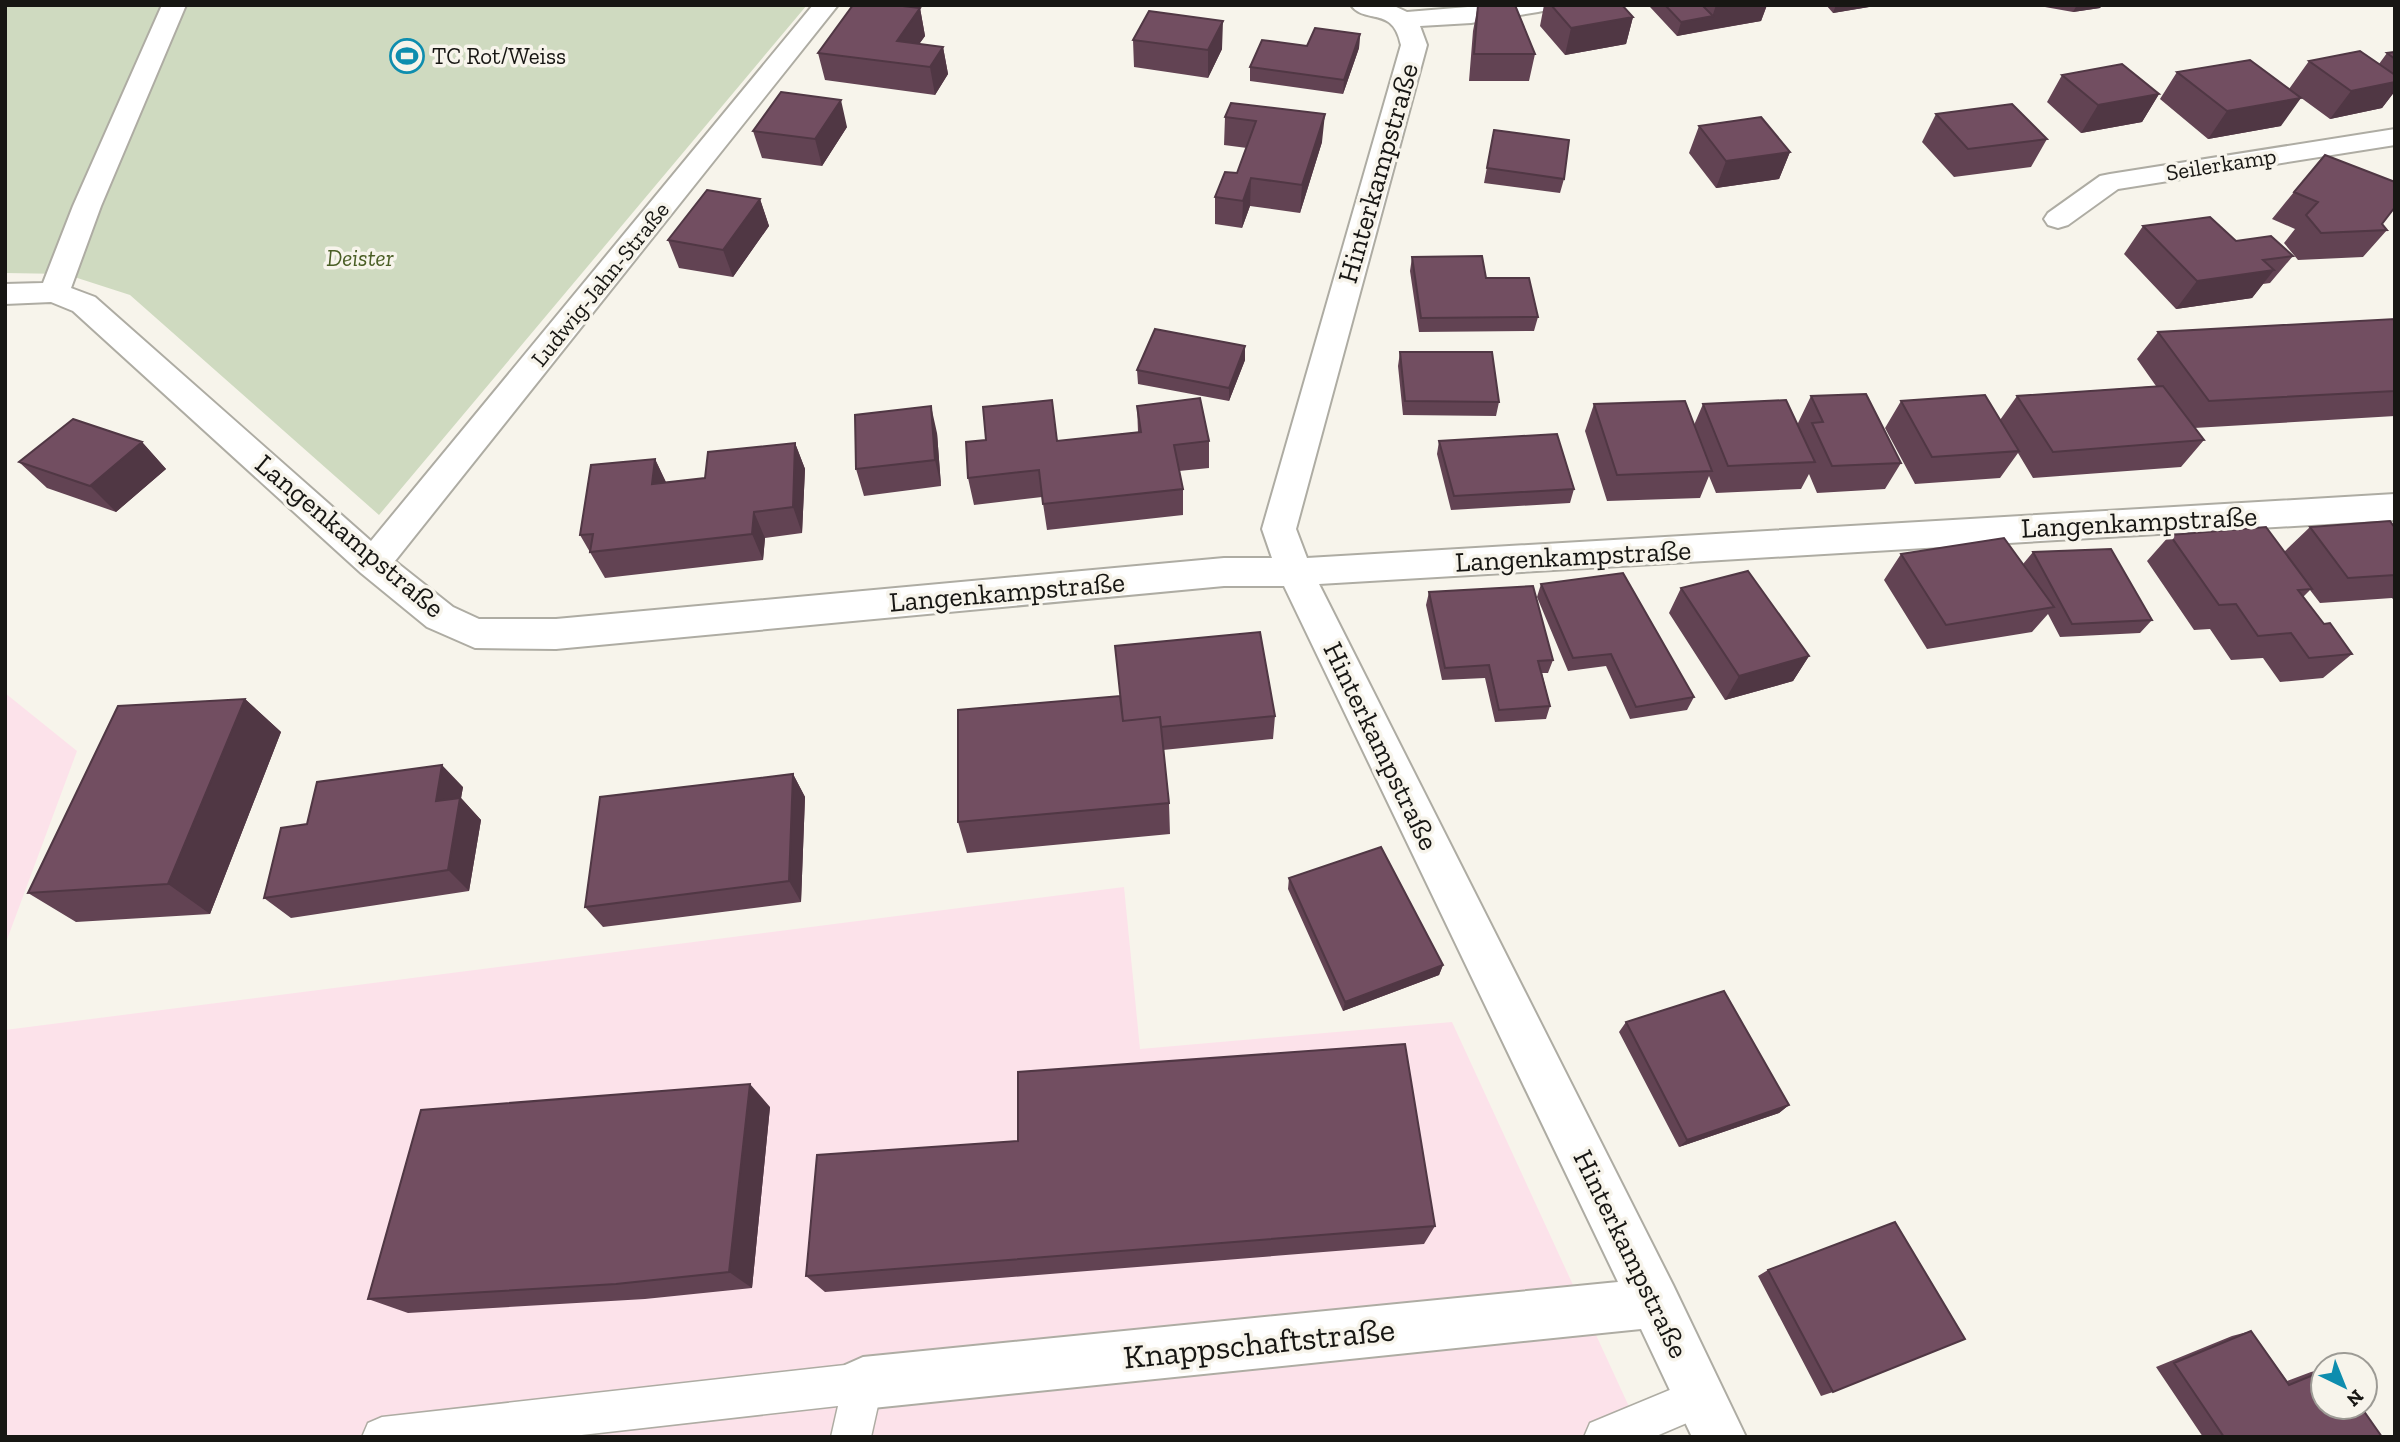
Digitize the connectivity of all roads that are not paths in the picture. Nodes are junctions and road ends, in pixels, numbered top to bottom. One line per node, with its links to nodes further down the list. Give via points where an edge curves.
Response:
1 (174, 5): 8 (street)
2 (826, 5): 11 (street, Ludwig-Jahn-Straße)
3 (1363, 5): 5 (street)
4 (1538, 5): 5 (street)
5 (1404, 20): 12 (street, Hinterkampstraße, via 1412,30 1414,45 1279,529)
6 (2395, 137): 7 (street, Seilerkamp, via 2110,182)
7 (2058, 219)
8 (54, 292): 9 (street); 11 (street, Langenkampstraße, via 84,303)
9 (5, 294)
10 (2395, 507): 12 (street, Langenkampstraße)
11 (373, 563): 12 (street, Langenkampstraße, via 440,617 475,633 556,634 1224,572)
12 (1295, 572): 13 (street, Hinterkampstraße)
13 (1655, 1303): 14 (street, Knappschaftstraße); 15 (street, Hinterkampstraße)
14 (863, 1383): 16 (lane); 17 (lane)
15 (1700, 1397): 18 (lane); 19 (street, Hinterkampstraße)
16 (382, 1437)
17 (851, 1437)
18 (1604, 1437)
19 (1720, 1437)

